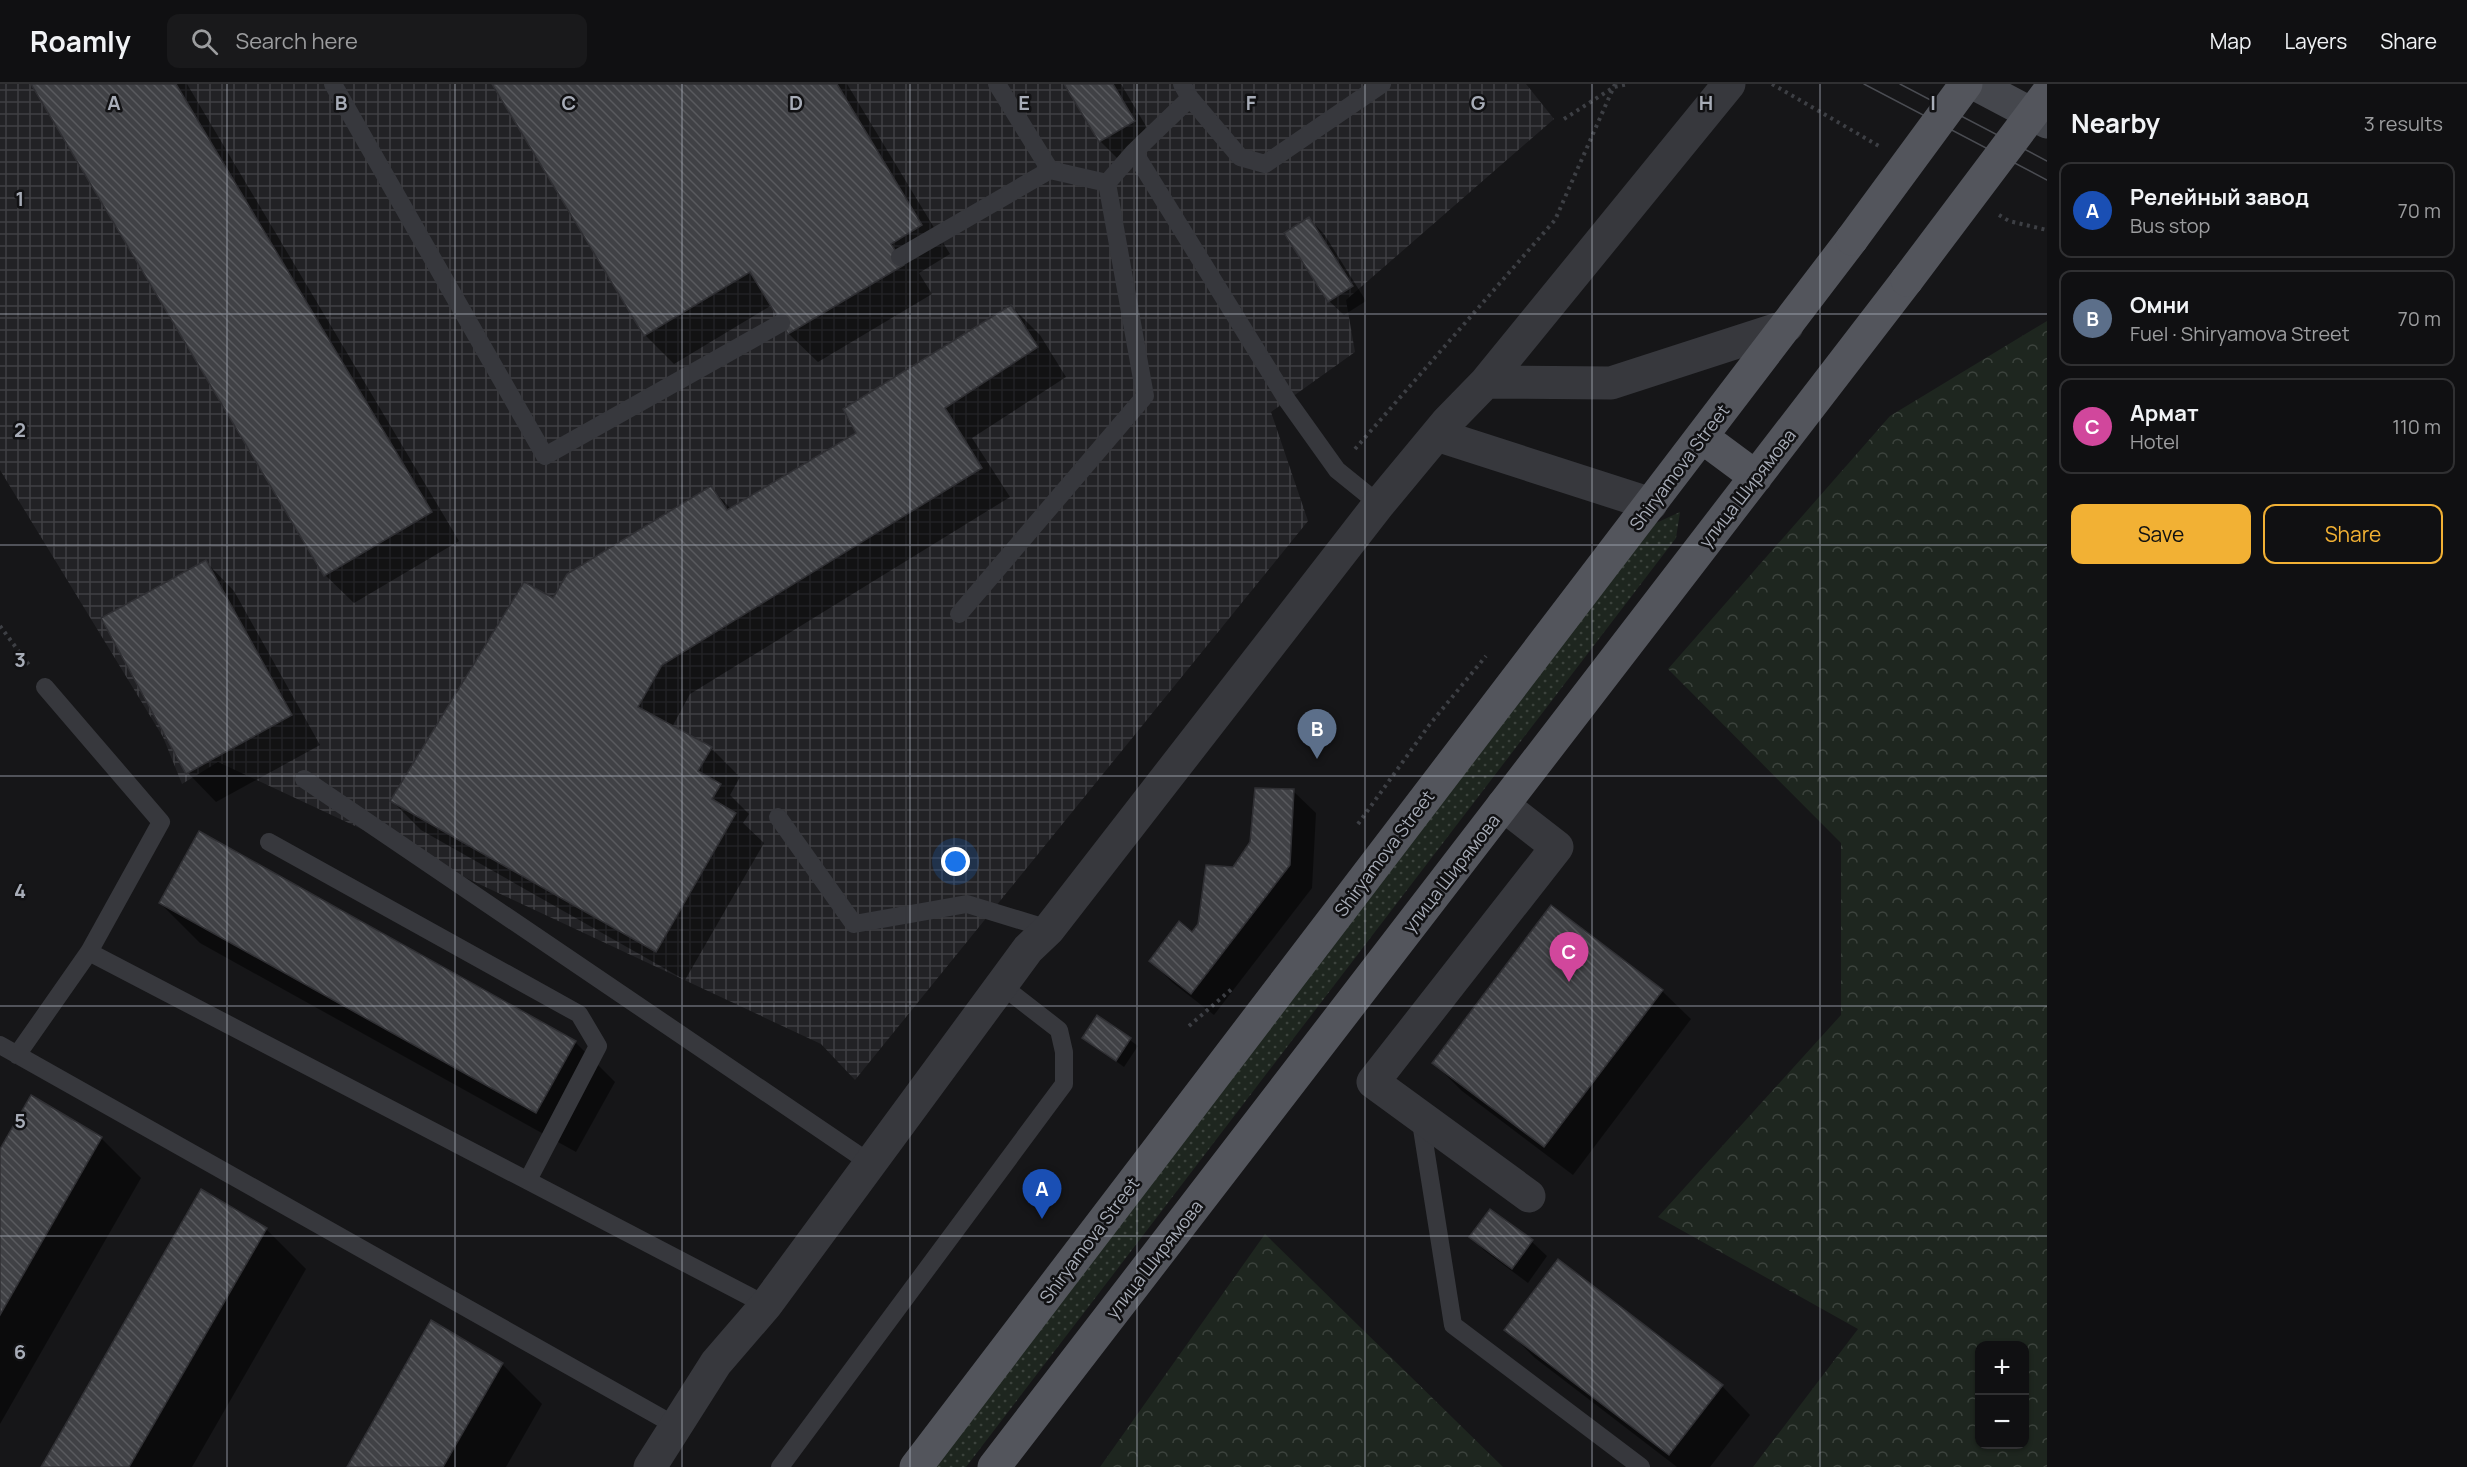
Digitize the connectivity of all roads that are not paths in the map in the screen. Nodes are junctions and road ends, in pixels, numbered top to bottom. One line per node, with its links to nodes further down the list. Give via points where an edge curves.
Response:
1 (333, 84): 14 (lane, via 545,456)
2 (997, 84): 11 (lane)
3 (1382, 84): 7 (lane, via 1265,164 1240,157)
4 (1729, 84): 16 (street)
5 (1966, 84): 15 (main road, Shiryamova Street, bridge)
6 (1975, 84): 9 (main road)
7 (1186, 91): 10 (lane)
8 (2047, 94): 19 (main road, улица Ширямова, bridge)
9 (2047, 122)
10 (1134, 152): 12 (lane); 20 (lane, via 1287,400 1337,470)
11 (1050, 170): 12 (lane); 13 (lane)
12 (1107, 183): 22 (lane, via 1145,396)
13 (900, 257)
14 (781, 323)
15 (1787, 326): 16 (street, via 1611,383); 18 (main road, Shiryamova Street)
16 (1486, 382): 17 (street)
17 (1437, 435): 20 (street); 21 (street)
18 (1702, 437): 19 (main road); 21 (main road, Shiryamova Street)
19 (1756, 477): 25 (main road, улица Ширямова)
20 (1379, 504): 28 (street)
21 (1652, 504): 41 (main road, Shiryamova Street)
22 (959, 614)
23 (45, 687): 29 (lane, via 161,822)
24 (304, 779): 34 (lane)
25 (1503, 805): 33 (street, via 1557,847 1373,1082); 42 (main road, улица Ширямова)
26 (778, 817): 28 (lane, via 854,924 967,904)
27 (269, 842): 35 (lane, via 579,1014 598,1046)
28 (1049, 929): 30 (street)
29 (89, 952): 32 (lane); 35 (lane)
30 (1001, 985): 34 (street); 40 (lane, via 1059,1030 1064,1084)
31 (0, 1045): 32 (lane)
32 (17, 1055): 38 (lane)
33 (1420, 1116): 36 (street); 43 (lane, via 1453,1325)
34 (870, 1164): 37 (street)
35 (528, 1180): 37 (lane)
36 (1529, 1196)
37 (766, 1305): 38 (street, via 716,1363)
38 (676, 1426): 39 (street)
39 (650, 1467)
40 (780, 1467)
41 (916, 1467)
42 (994, 1467)
43 (1641, 1467)

